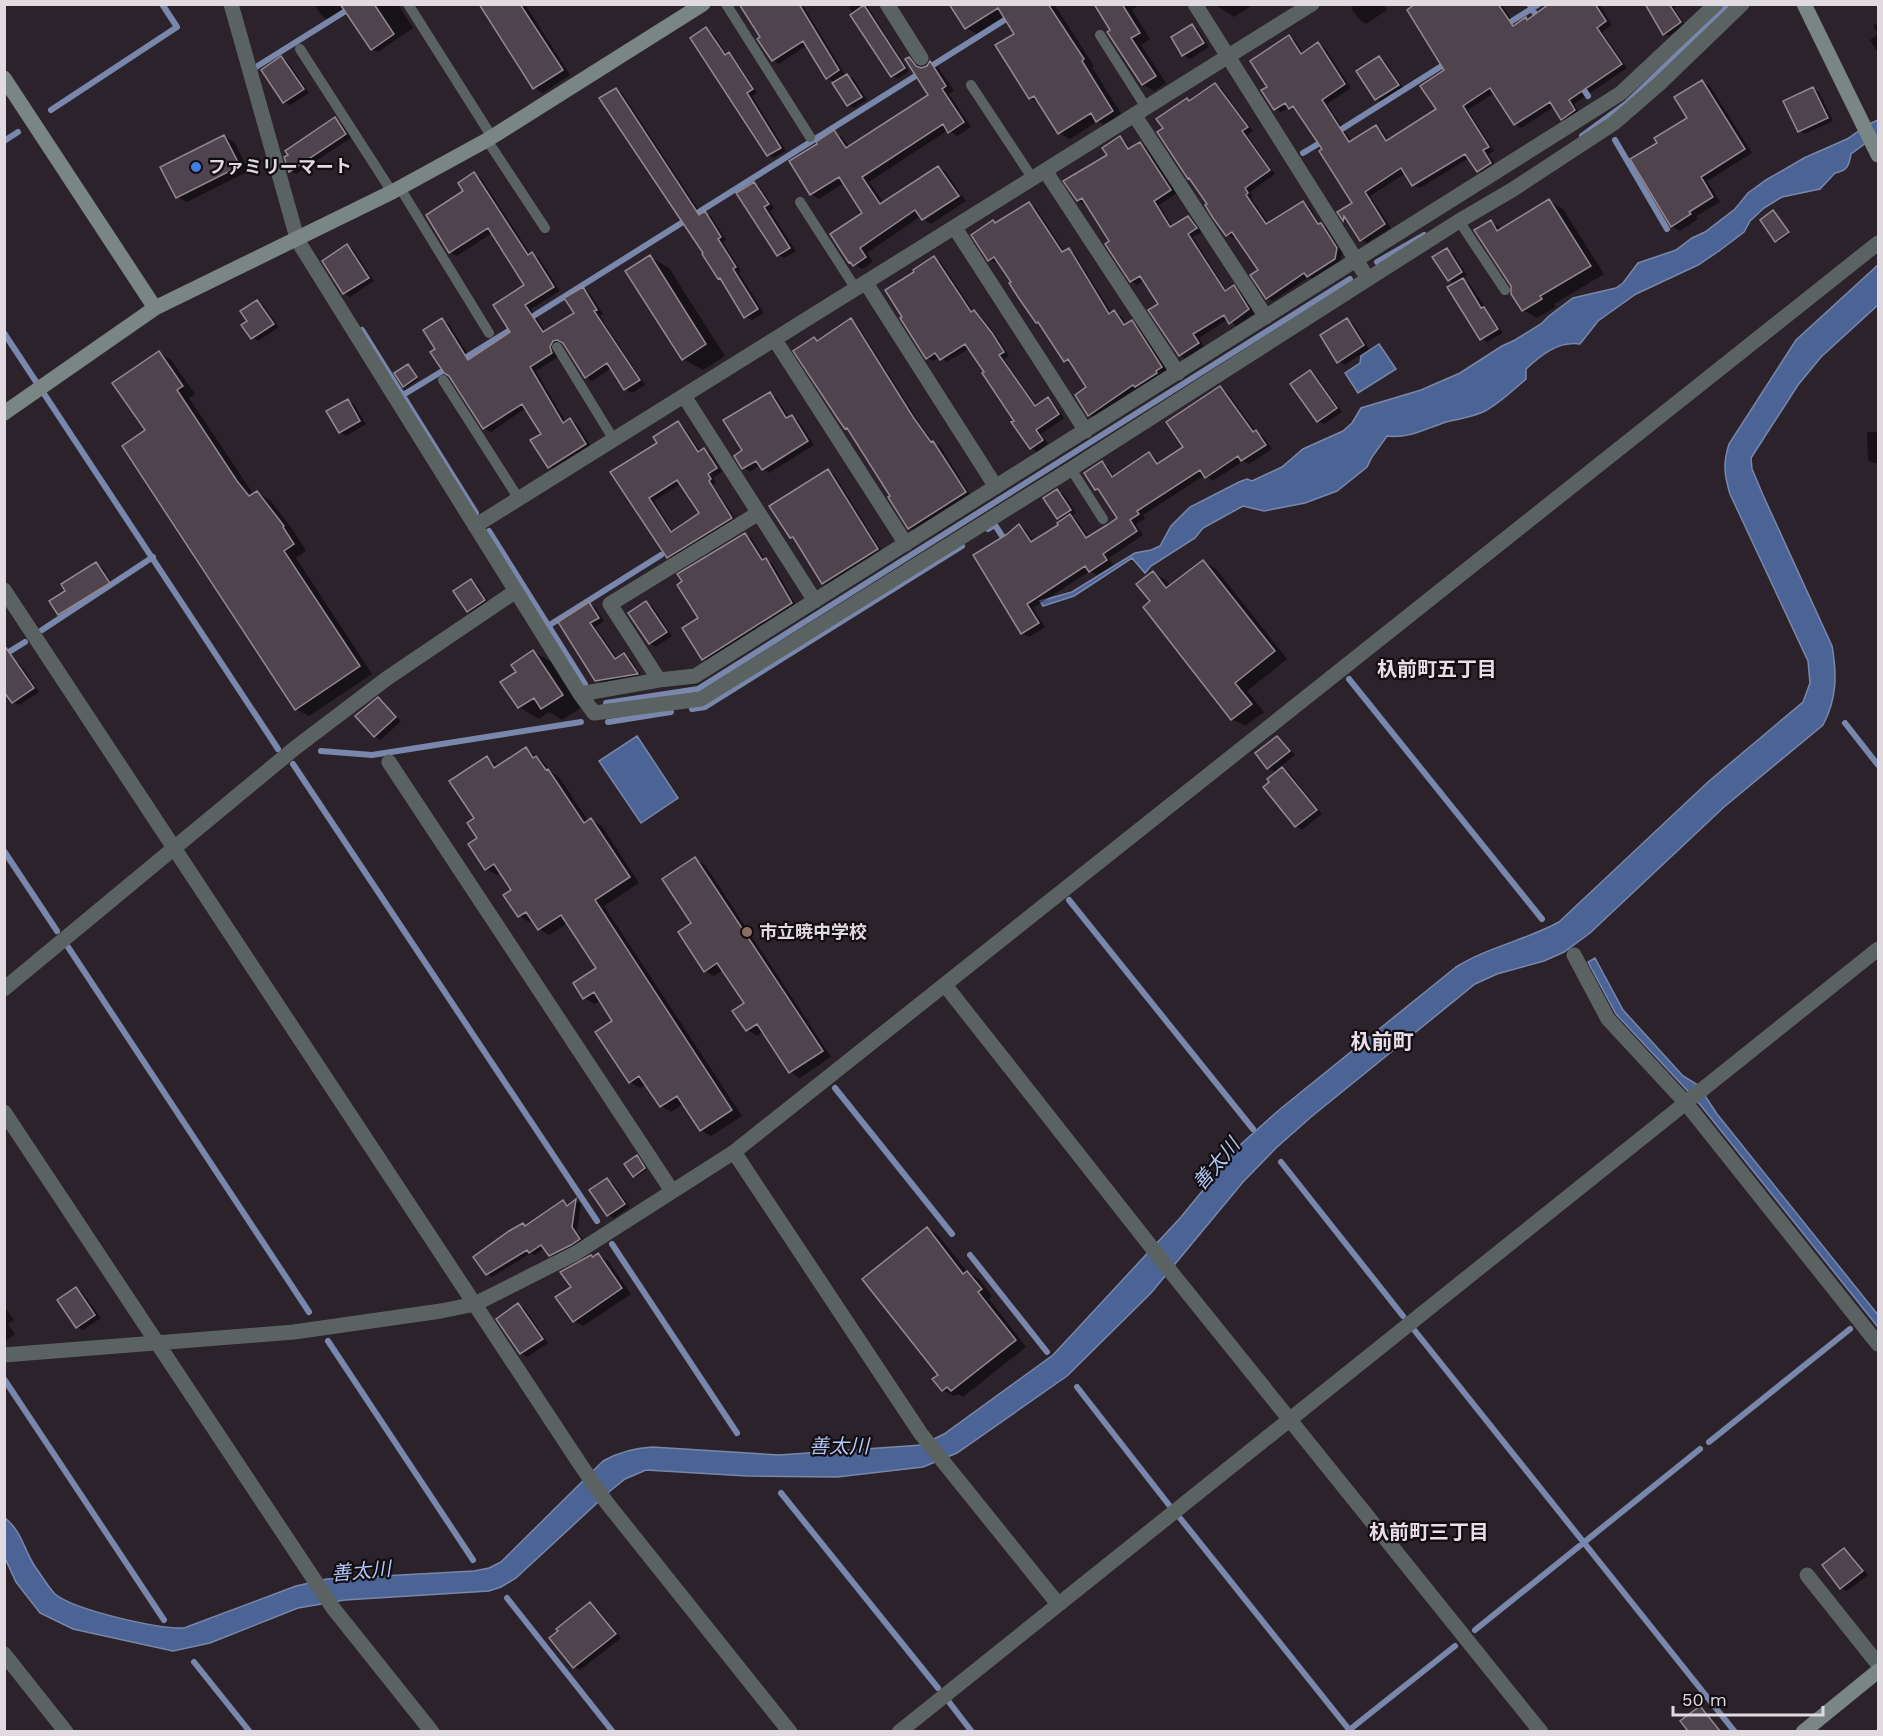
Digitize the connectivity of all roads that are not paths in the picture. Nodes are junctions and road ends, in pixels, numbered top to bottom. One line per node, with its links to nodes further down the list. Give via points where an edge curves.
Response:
1 (231, 4): 27 (street)
2 (408, 4): 19 (lane)
3 (703, 4): 19 (street)
4 (726, 4): 18 (lane)
5 (887, 4): 13 (street)
6 (1195, 4): 14 (street)
7 (1312, 4): 14 (street)
8 (1716, 4): 29 (street, via 1621,93)
9 (1742, 4): 24 (street, via 1614,123)
10 (1804, 4): 20 (street)
11 (1100, 35): 17 (lane)
12 (300, 49): 22 (lane)
13 (921, 58)
14 (1229, 58): 17 (street); 29 (street)
15 (4, 78): 33 (street)
16 (971, 85): 21 (lane)
17 (1141, 113): 21 (street); 34 (street)
18 (810, 137)
19 (490, 139): 22 (street); 25 (lane)
20 (1876, 151)
21 (1040, 175): 26 (street); 38 (street)
22 (396, 190): 27 (street); 35 (lane)
23 (800, 202): 31 (lane)
24 (1459, 221): 30 (street); 32 (lane)
25 (545, 228)
26 (955, 228): 31 (street); 42 (street)
27 (296, 238): 33 (street); 49 (street)
28 (1878, 243): 60 (street)
29 (1357, 261): 30 (street); 34 (street)
30 (1368, 279): 44 (street)
31 (861, 286): 36 (street); 45 (street)
32 (1505, 291)
33 (155, 308): 41 (street)
34 (1266, 317): 38 (street)
35 (489, 333)
36 (775, 340): 40 (street); 50 (street)
37 (557, 347): 43 (lane)
38 (1178, 373): 42 (street)
39 (443, 380): 46 (lane)
40 (684, 396): 43 (street); 47 (street)
41 (4, 412)
42 (1086, 431): 45 (street)
43 (614, 440): 46 (street)
44 (1071, 469): 48 (lane); 55 (street, via 701,699 594,713)
45 (996, 487): 50 (street)
46 (519, 499): 49 (street)
47 (758, 514): 53 (street); 54 (street, via 610,604)
48 (1104, 519)
49 (475, 526): 52 (street)
50 (906, 544): 53 (street)
51 (4, 590): 57 (street)
52 (516, 591): 55 (street); 57 (street, via 386,679)
53 (815, 601): 54 (street, via 695,676)
54 (659, 680): 55 (street)
55 (580, 694)
56 (389, 762): 65 (street)
57 (174, 848): 61 (street); 66 (street)
58 (1878, 949): 62 (street)
59 (1574, 955): 62 (street, via 1608,1020)
60 (945, 985): 64 (street); 70 (street)
61 (4, 989)
62 (1687, 1101): 68 (street); 70 (street)
63 (4, 1112): 67 (street)
64 (734, 1152): 65 (street); 72 (street, via 921,1434)
65 (672, 1191): 66 (street, via 576,1253)
66 (475, 1304): 67 (street, via 294,1332); 78 (street, via 607,1503)
67 (157, 1342): 69 (street); 77 (street, via 333,1608)
68 (1878, 1344)
69 (4, 1355)
70 (1290, 1419): 72 (street); 80 (street)
71 (1807, 1575): 74 (street)
72 (1058, 1604): 79 (street)
73 (4, 1654): 76 (street)
74 (1878, 1664)
75 (1878, 1671): 81 (street)
76 (66, 1731)
77 (432, 1731)
78 (790, 1731)
79 (899, 1731)
80 (1541, 1731)
81 (1803, 1731)

